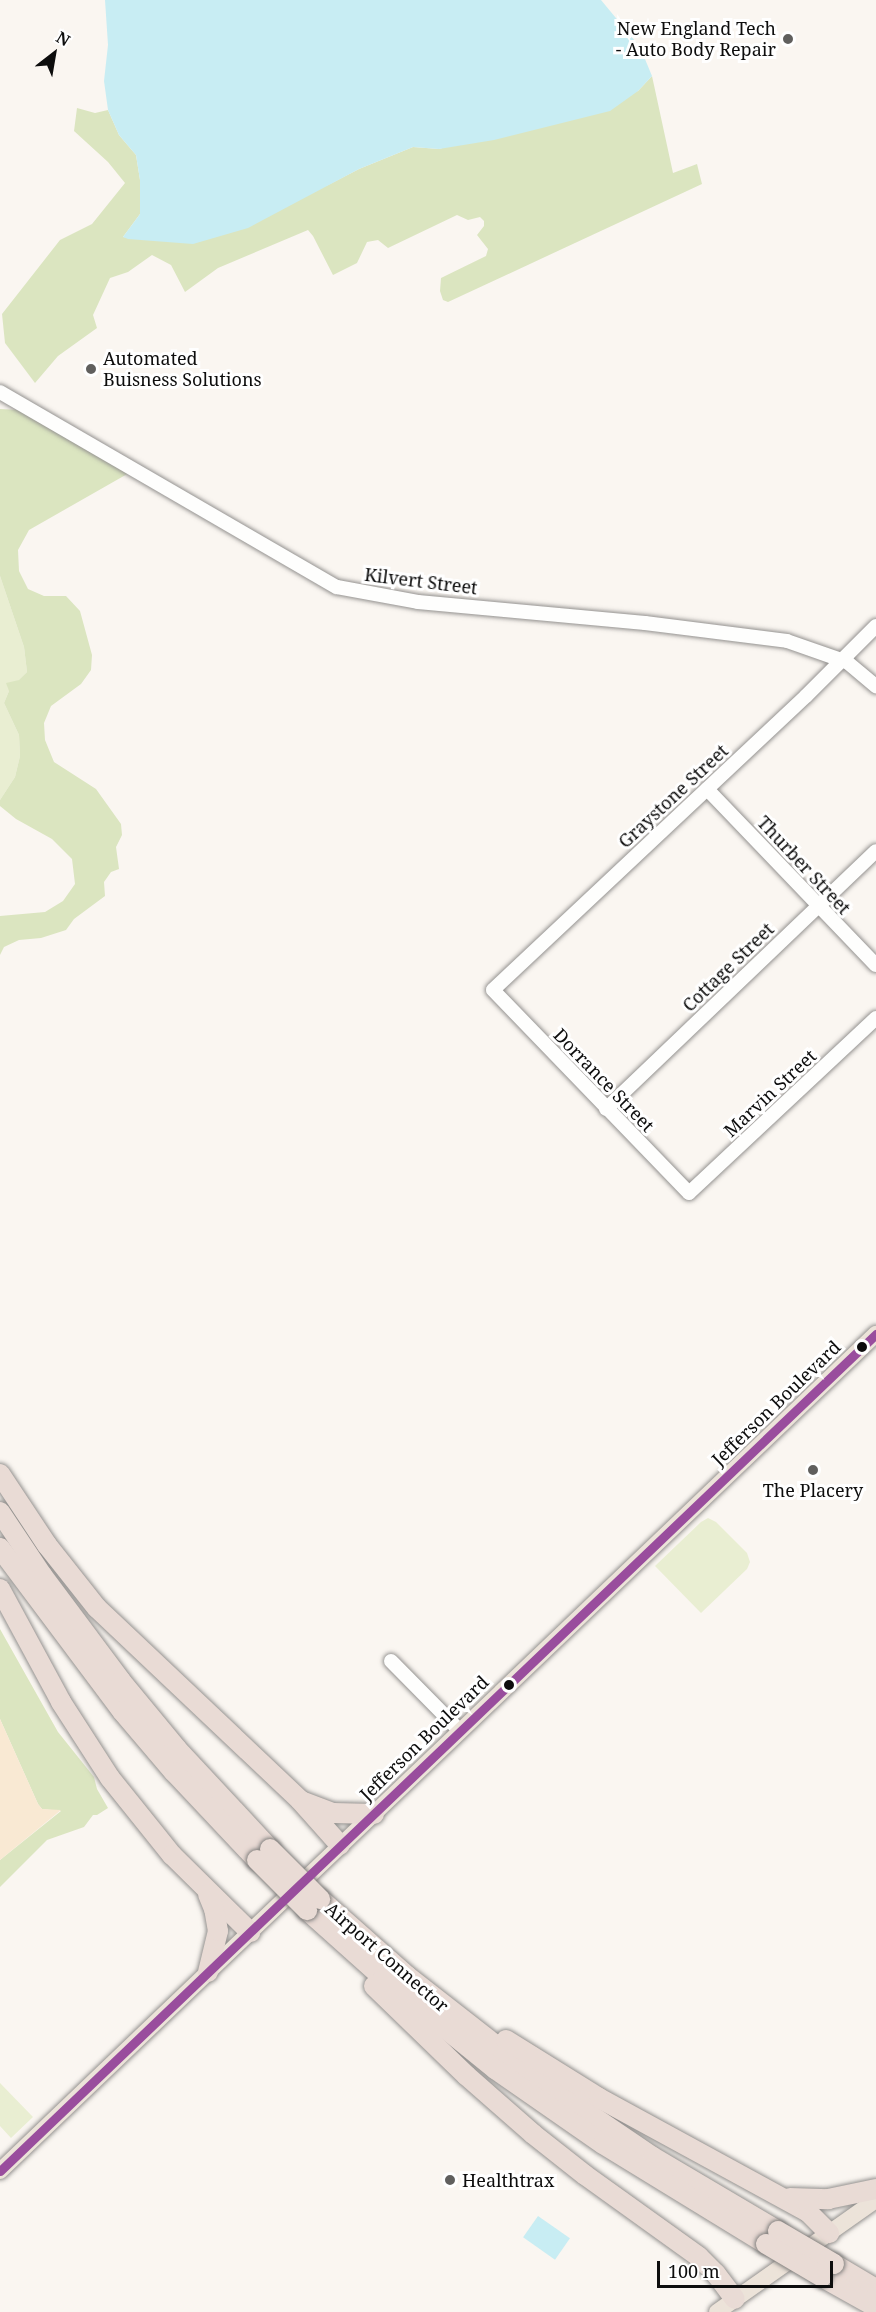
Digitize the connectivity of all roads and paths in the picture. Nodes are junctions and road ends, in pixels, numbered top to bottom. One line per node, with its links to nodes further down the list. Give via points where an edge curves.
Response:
1 (0, 392): 3 (street, Kilvert Street, via 337,587 418,602 787,641)
2 (876, 626): 3 (street, Graystone Street)
3 (842, 660): 4 (street, Kilvert Street); 5 (street, Graystone Street)
4 (876, 686)
5 (707, 789): 7 (street, Thurber Street); 9 (street, Graystone Street)
6 (876, 851): 7 (street, Cottage Street)
7 (817, 906): 8 (street, Thurber Street); 11 (street, Cottage Street)
8 (876, 965)
9 (493, 990): 11 (street, Dorrance Street)
10 (876, 1018): 12 (street, Marvin Street)
11 (606, 1109): 12 (street, Dorrance Street)
12 (689, 1193)
13 (876, 1334): 19 (main road, Jefferson Boulevard)
14 (0, 1474): 20 (highway, via 47,1545 97,1608)
15 (0, 1512): 23 (highway, Airport Connector, via 121,1681)
16 (0, 1548): 23 (highway, Airport Connector, via 122,1711 174,1773)
17 (0, 1589): 24 (highway, via 104,1770 150,1831)
18 (391, 1661): 19 (street)
19 (460, 1731): 21 (main road, Jefferson Boulevard)
20 (300, 1800): 21 (highway, via 333,1812); 22 (highway)
21 (374, 1814): 22 (main road, Jefferson Boulevard)
22 (340, 1845): 26 (main road, Jefferson Boulevard)
23 (263, 1854): 25 (highway, Airport Connector, bridge)
24 (207, 1892): 26 (highway); 27 (highway, via 218,1931)
25 (314, 1909): 28 (highway, Airport Connector, via 378,1951); 28 (highway, via 365,1977)
26 (250, 1932): 27 (main road, Jefferson Boulevard)
27 (208, 1972): 30 (main road, Jefferson Boulevard)
28 (428, 2007): 29 (highway, Airport Connector); 35 (highway, via 447,2057 557,2153 699,2257)
29 (470, 2030): 32 (highway); 36 (highway, Airport Connector, bridge, via 618,2134)
30 (0, 2171)
31 (876, 2189): 32 (highway, via 828,2199)
32 (781, 2197): 34 (highway, via 814,2216)
33 (876, 2200): 34 (main road)
34 (829, 2233): 35 (main road)
35 (735, 2299): 37 (main road)
36 (872, 2301)
37 (717, 2312)

